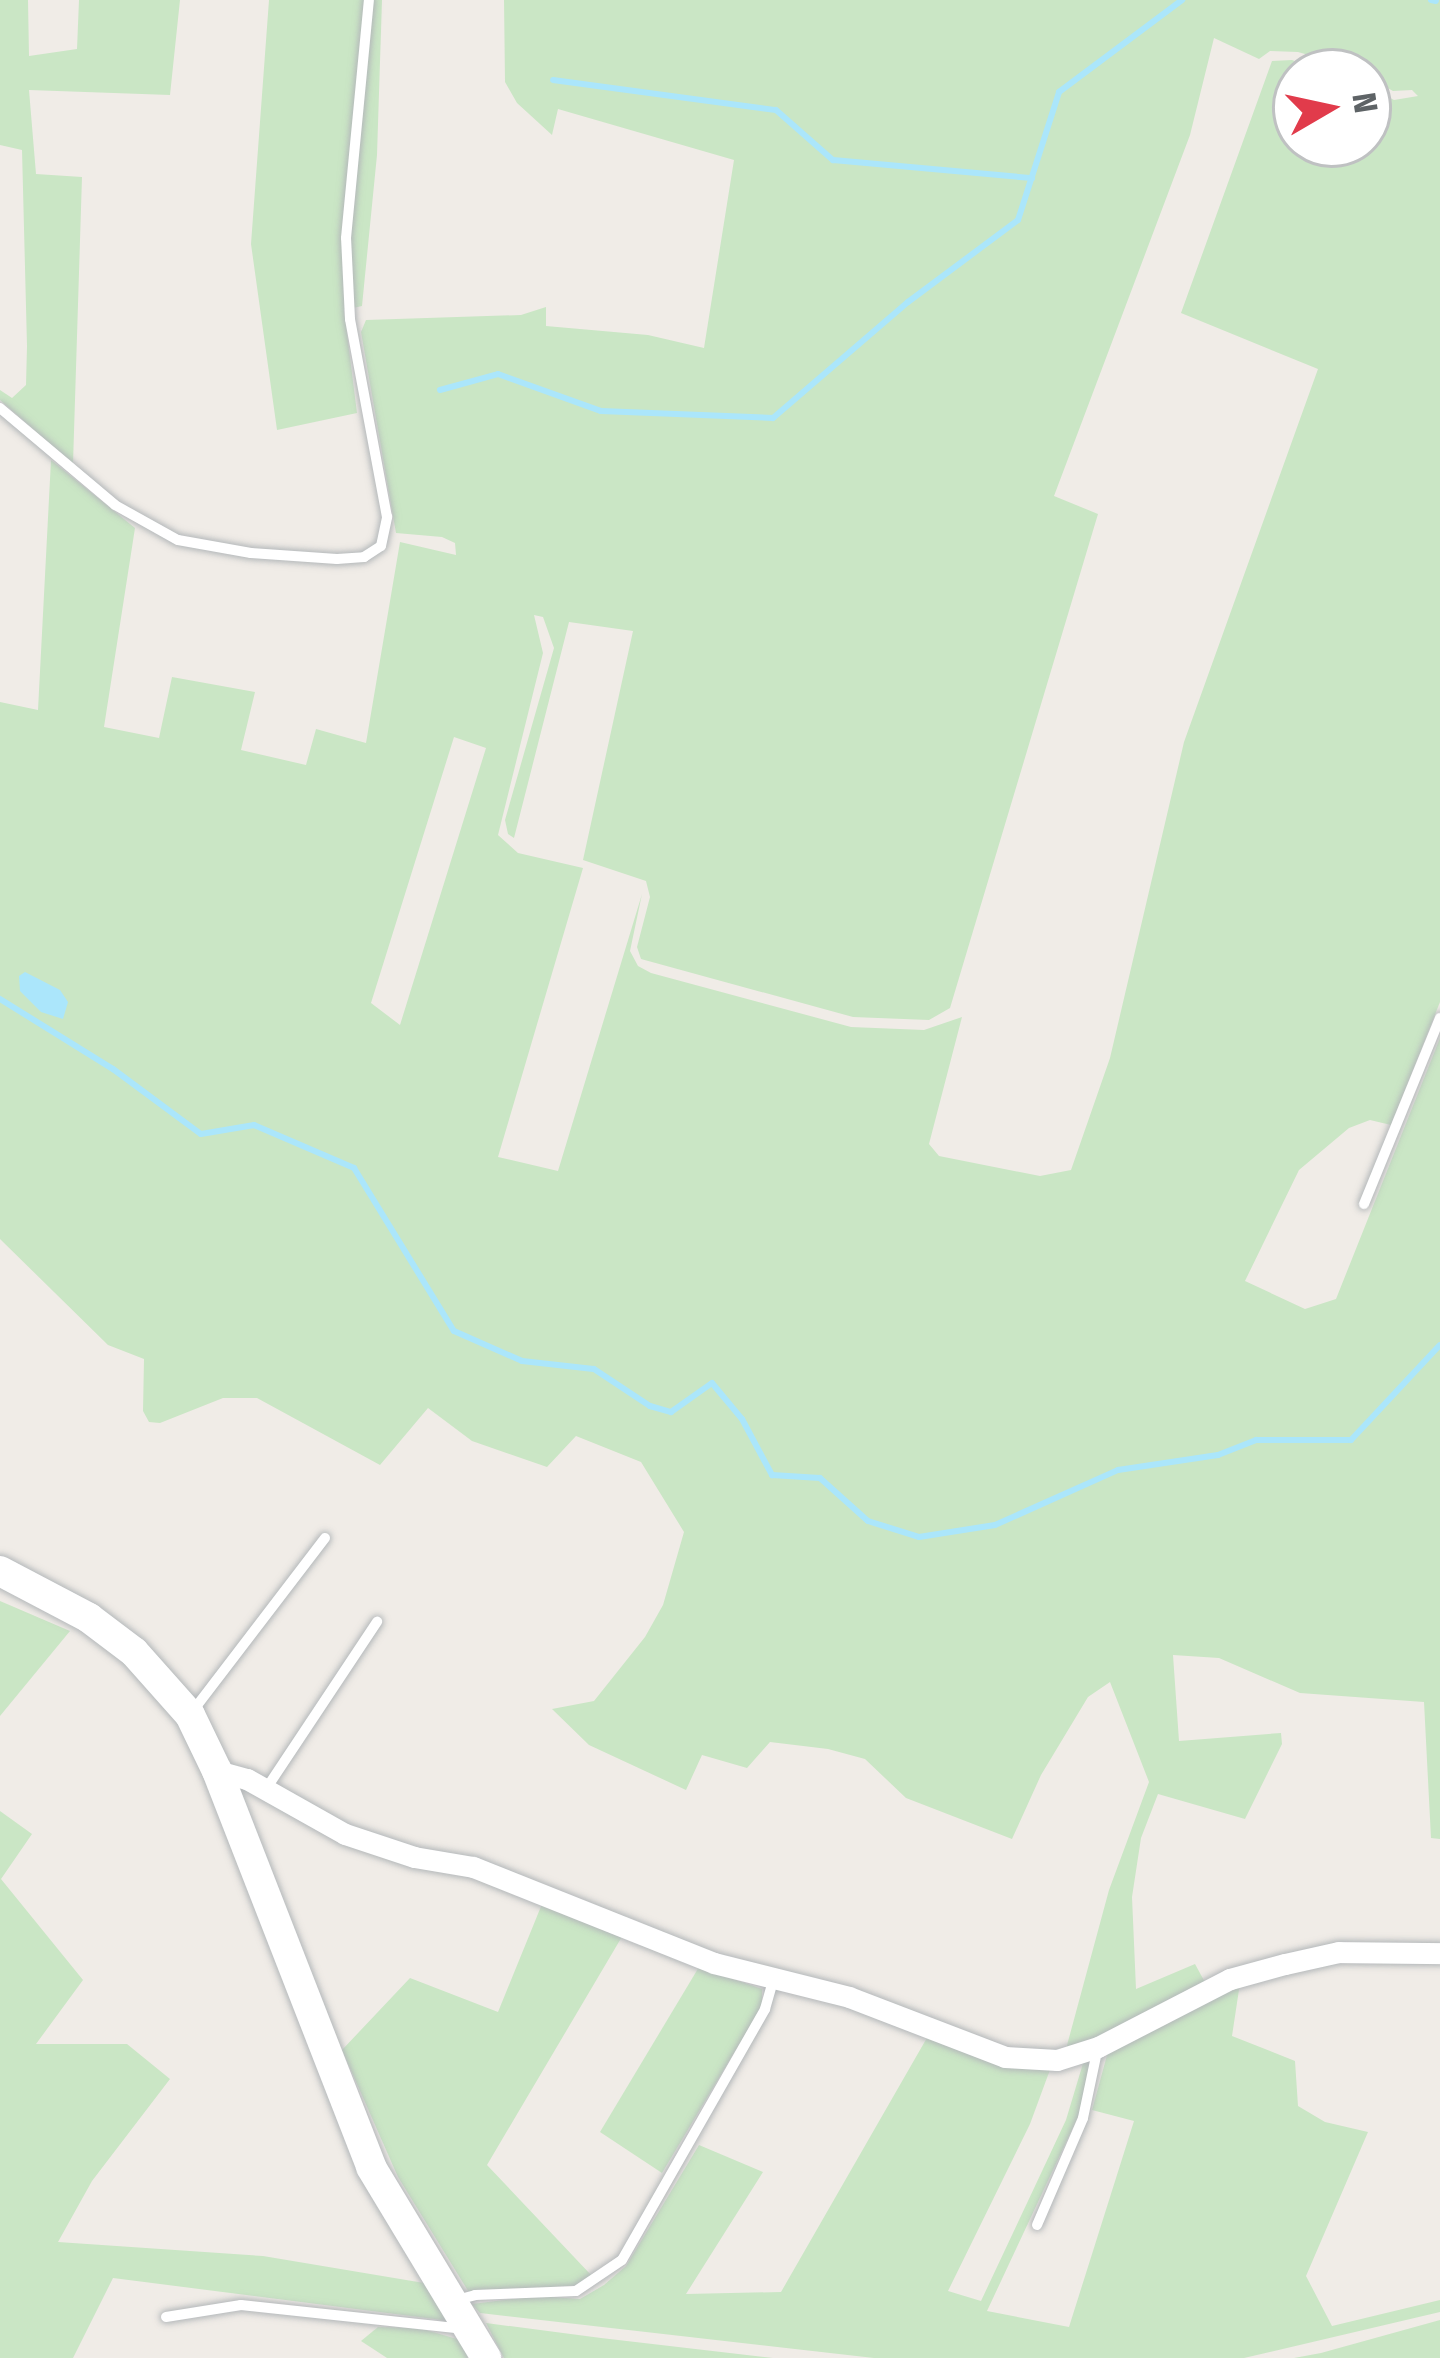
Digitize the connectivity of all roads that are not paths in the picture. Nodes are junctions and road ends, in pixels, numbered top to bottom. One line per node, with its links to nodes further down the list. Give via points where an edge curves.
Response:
1 (369, 0): 2 (lane, via 346,238 350,319 387,517 381,546 337,559 178,540 115,505)
2 (0, 408)
3 (1440, 1018): 4 (lane)
4 (1364, 1204)
5 (325, 1538): 8 (lane)
6 (0, 1570): 8 (street, via 89,1618 169,1686)
7 (377, 1622): 10 (lane)
8 (190, 1715): 9 (street)
9 (217, 1771): 10 (street); 15 (street, via 338,2094)
10 (266, 1789): 12 (street, via 345,1834 473,1867 714,1964)
11 (1440, 1953): 13 (street, via 1340,1952 1230,1979)
12 (774, 1978): 13 (street, via 849,1997 1005,2057 1057,2060); 15 (lane, via 765,2009 622,2260 576,2291)
13 (1098, 2048): 14 (lane, via 1083,2118)
14 (1037, 2224)
15 (451, 2302): 17 (street)
16 (166, 2317): 17 (lane, via 241,2305)
17 (468, 2330): 18 (street)
18 (486, 2358)

